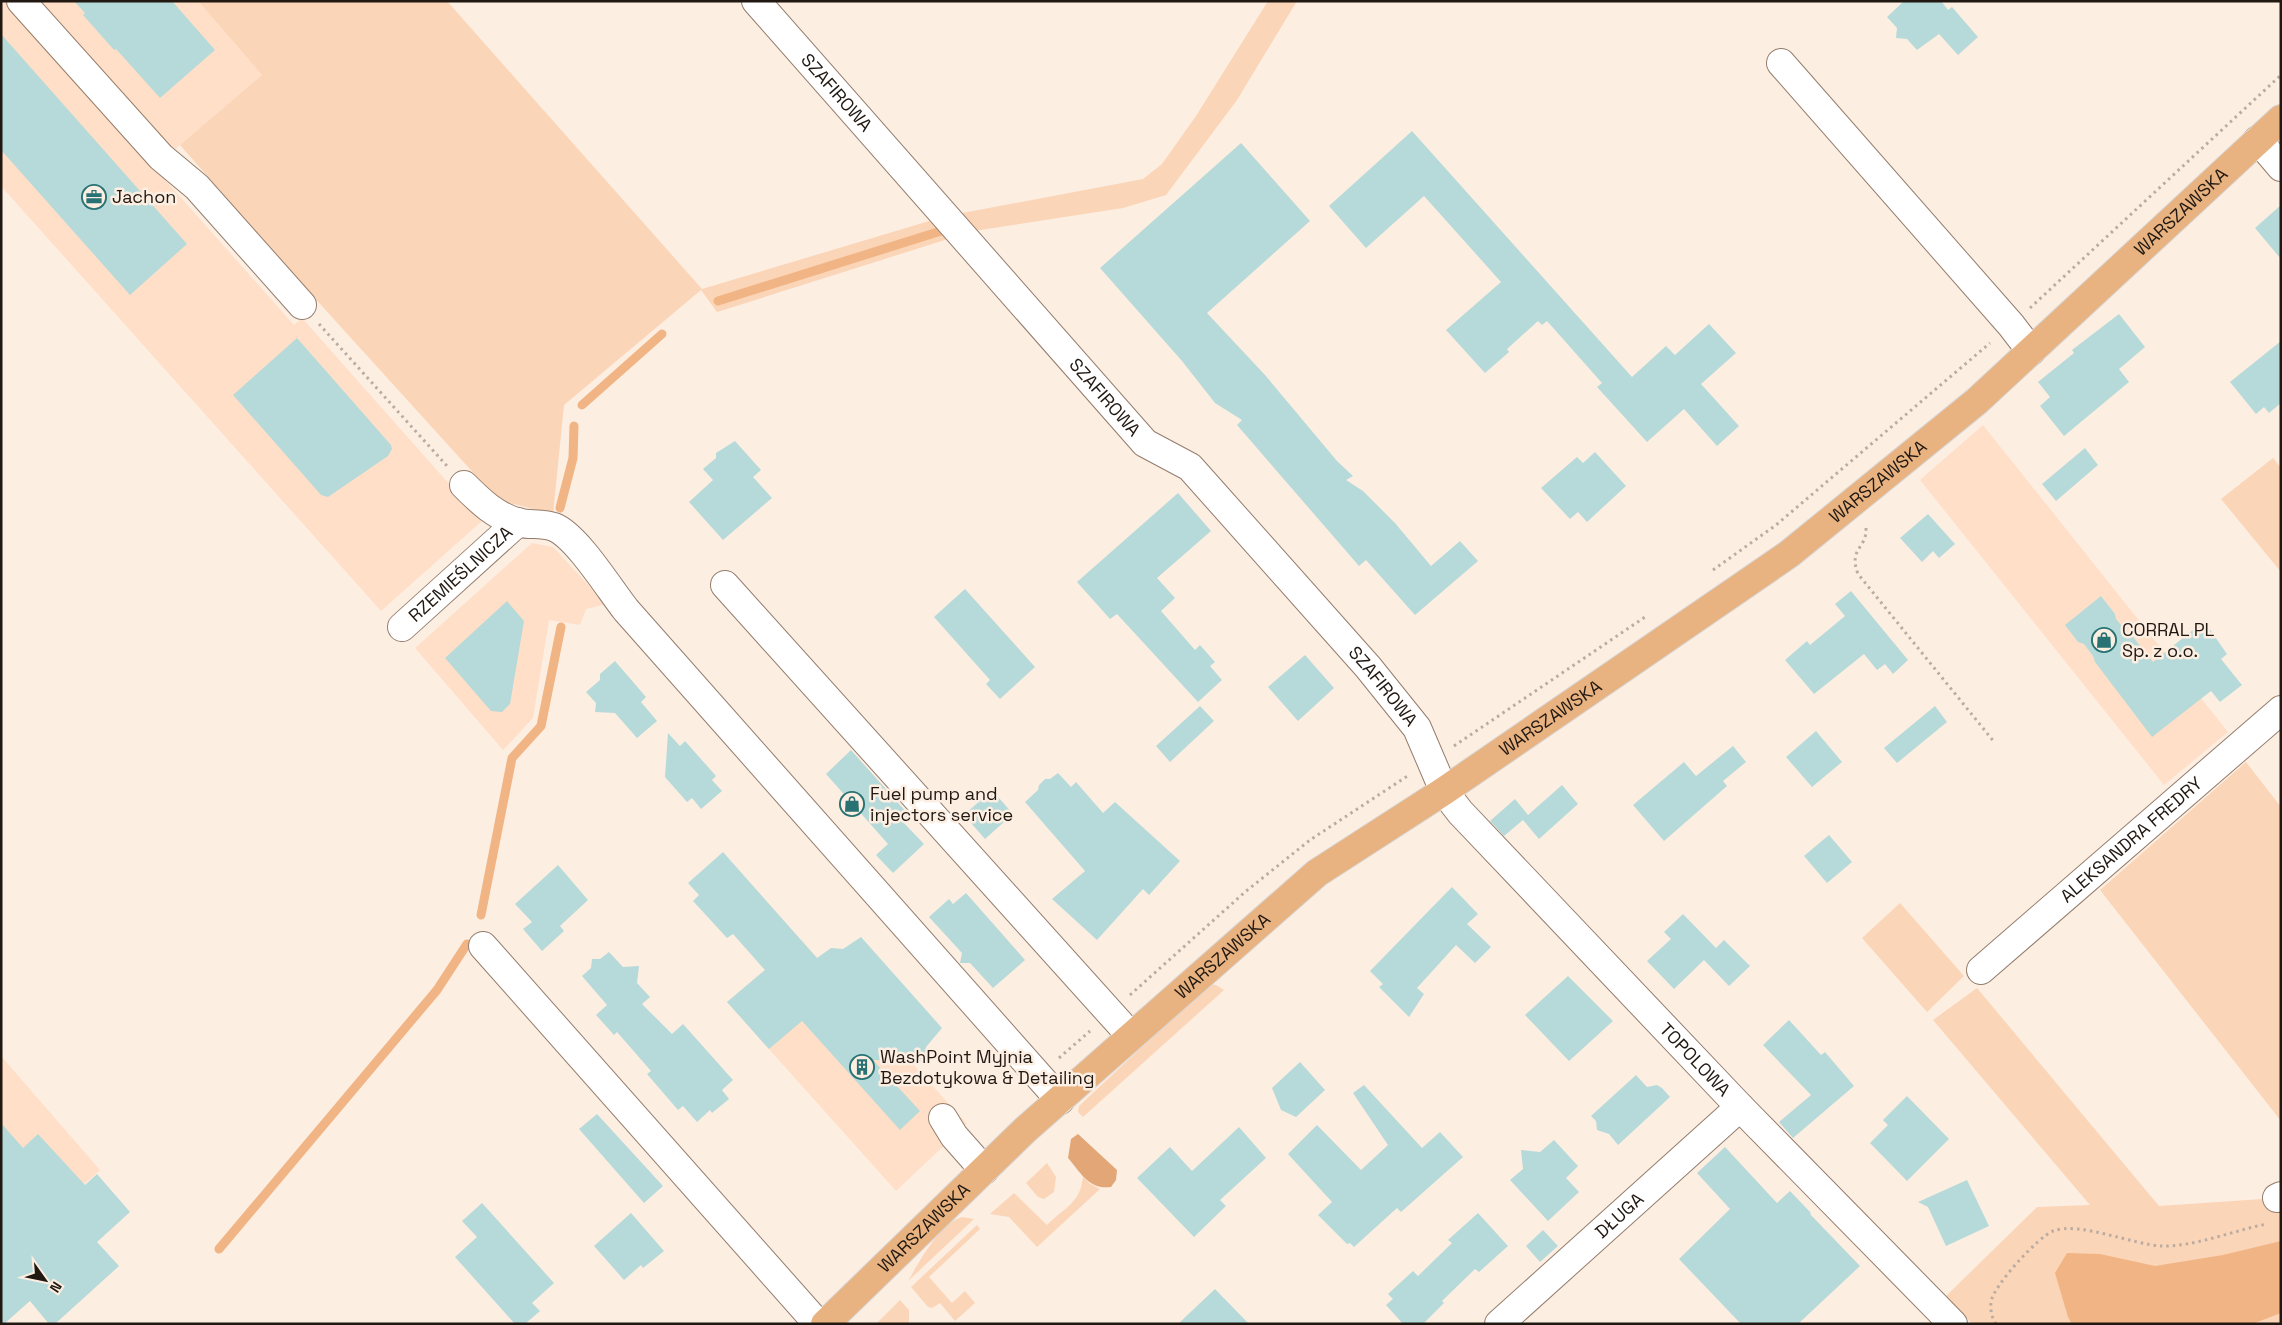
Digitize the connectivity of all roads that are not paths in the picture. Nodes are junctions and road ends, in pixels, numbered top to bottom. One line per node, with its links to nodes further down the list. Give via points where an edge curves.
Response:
1 (21, 1): 7 (street, via 161,157 197,187)
2 (756, 1): 14 (street, SZAFIROWA, via 1145,443 1190,467 1368,667 1417,728)
3 (1781, 63): 8 (street)
4 (2281, 119): 5 (main road, WARSZAWSKA)
5 (2258, 140): 6 (street); 8 (main road, WARSZAWSKA)
6 (2281, 167)
7 (302, 305)
8 (2031, 351): 14 (main road, WARSZAWSKA, via 1977,401 1789,554)
9 (464, 484): 10 (street, via 499,516)
10 (518, 522): 12 (street, RZEMIEŚLNICZA); 18 (street, via 553,527 566,535 584,554 626,610)
11 (725, 585): 17 (street)
12 (402, 627)
13 (2281, 710): 16 (street, ALEKSANDRA FREDRY)
14 (1444, 791): 17 (main road, WARSZAWSKA, via 1317,873); 19 (street, TOPOLOWA)
15 (483, 946): 22 (street)
16 (1981, 970)
17 (1131, 1036): 18 (main road, WARSZAWSKA)
18 (1060, 1100): 21 (main road, WARSZAWSKA)
19 (1740, 1107): 24 (street, DŁUGA); 25 (street, TOPOLOWA)
20 (943, 1118): 21 (street, via 954,1136)
21 (984, 1170): 23 (main road, WARSZAWSKA)
22 (818, 1324)
23 (825, 1324)
24 (1499, 1324)
25 (1953, 1324)

